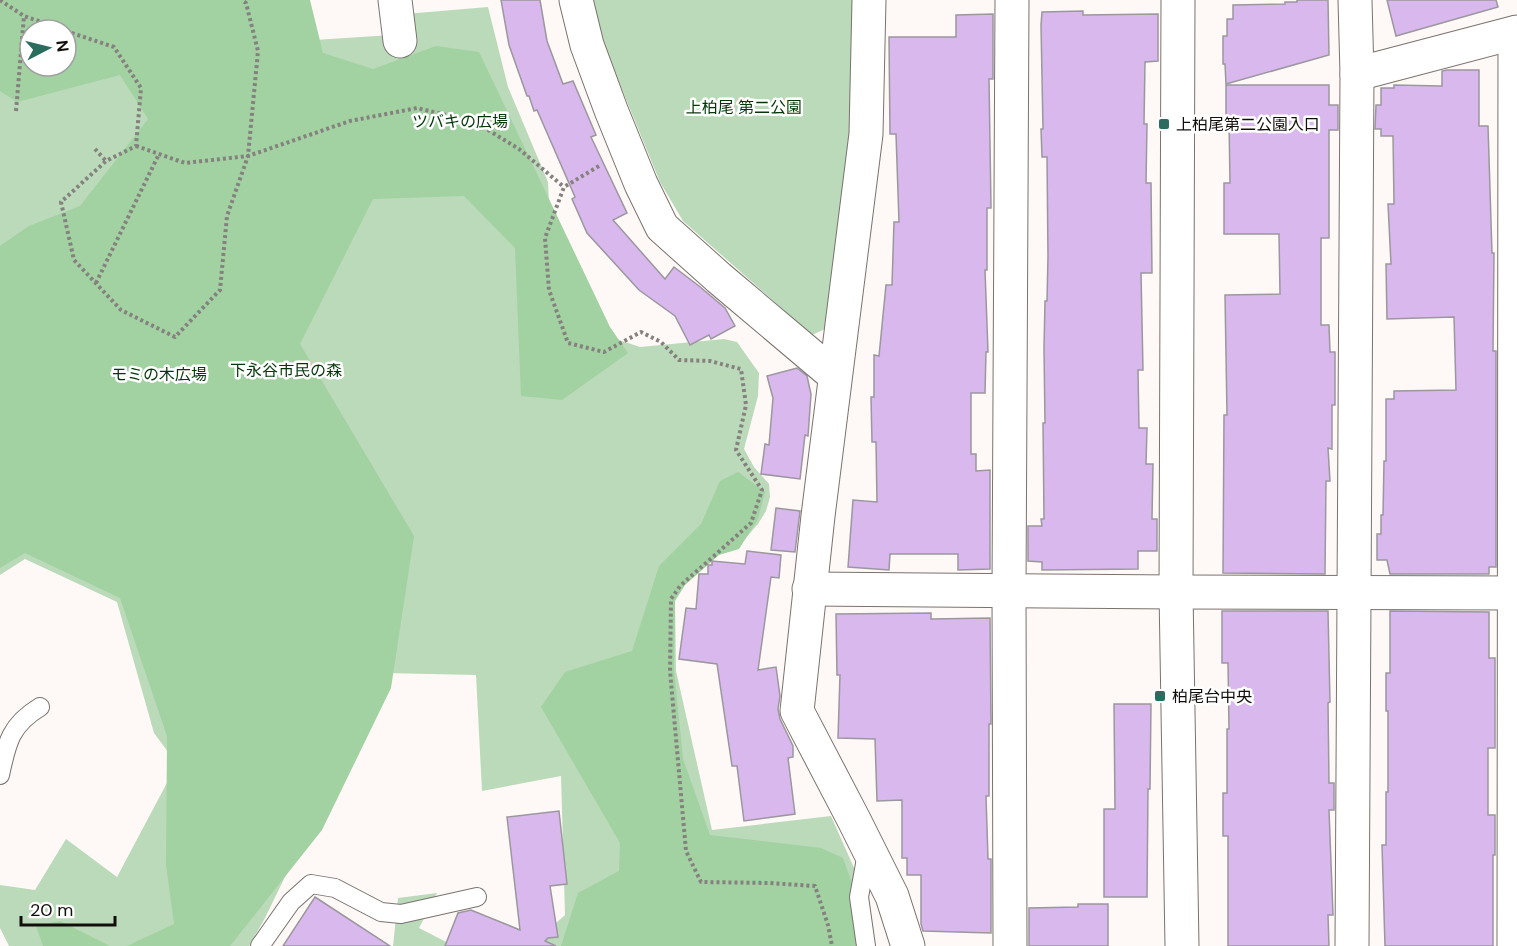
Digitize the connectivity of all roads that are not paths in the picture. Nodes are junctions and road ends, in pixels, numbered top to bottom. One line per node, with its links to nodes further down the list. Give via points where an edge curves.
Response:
1 (395, 0): 8 (street)
2 (576, 0): 10 (street, via 587,45 641,184 662,227)
3 (869, 0): 10 (street, via 866,134)
4 (1012, 0): 12 (street)
5 (1178, 0): 13 (street)
6 (1355, 0): 9 (street)
7 (1516, 32): 9 (street); 15 (street)
8 (400, 40)
9 (1357, 74): 14 (street)
10 (834, 375): 11 (street)
11 (809, 589): 12 (street); 18 (street, via 797,711)
12 (1009, 591): 13 (street); 23 (street)
13 (1176, 592): 14 (street); 24 (street)
14 (1353, 593): 15 (street); 25 (street)
15 (1516, 593): 26 (street)
16 (40, 707): 17 (lane, via 25,716 11,734)
17 (0, 775)
18 (868, 848): 21 (lane, via 859,897); 22 (street, via 892,896)
19 (477, 897): 20 (lane, via 401,914 381,912 335,888 311,884 291,902)
20 (260, 946)
21 (866, 946)
22 (908, 946)
23 (1010, 946)
24 (1182, 946)
25 (1352, 946)
26 (1514, 946)

